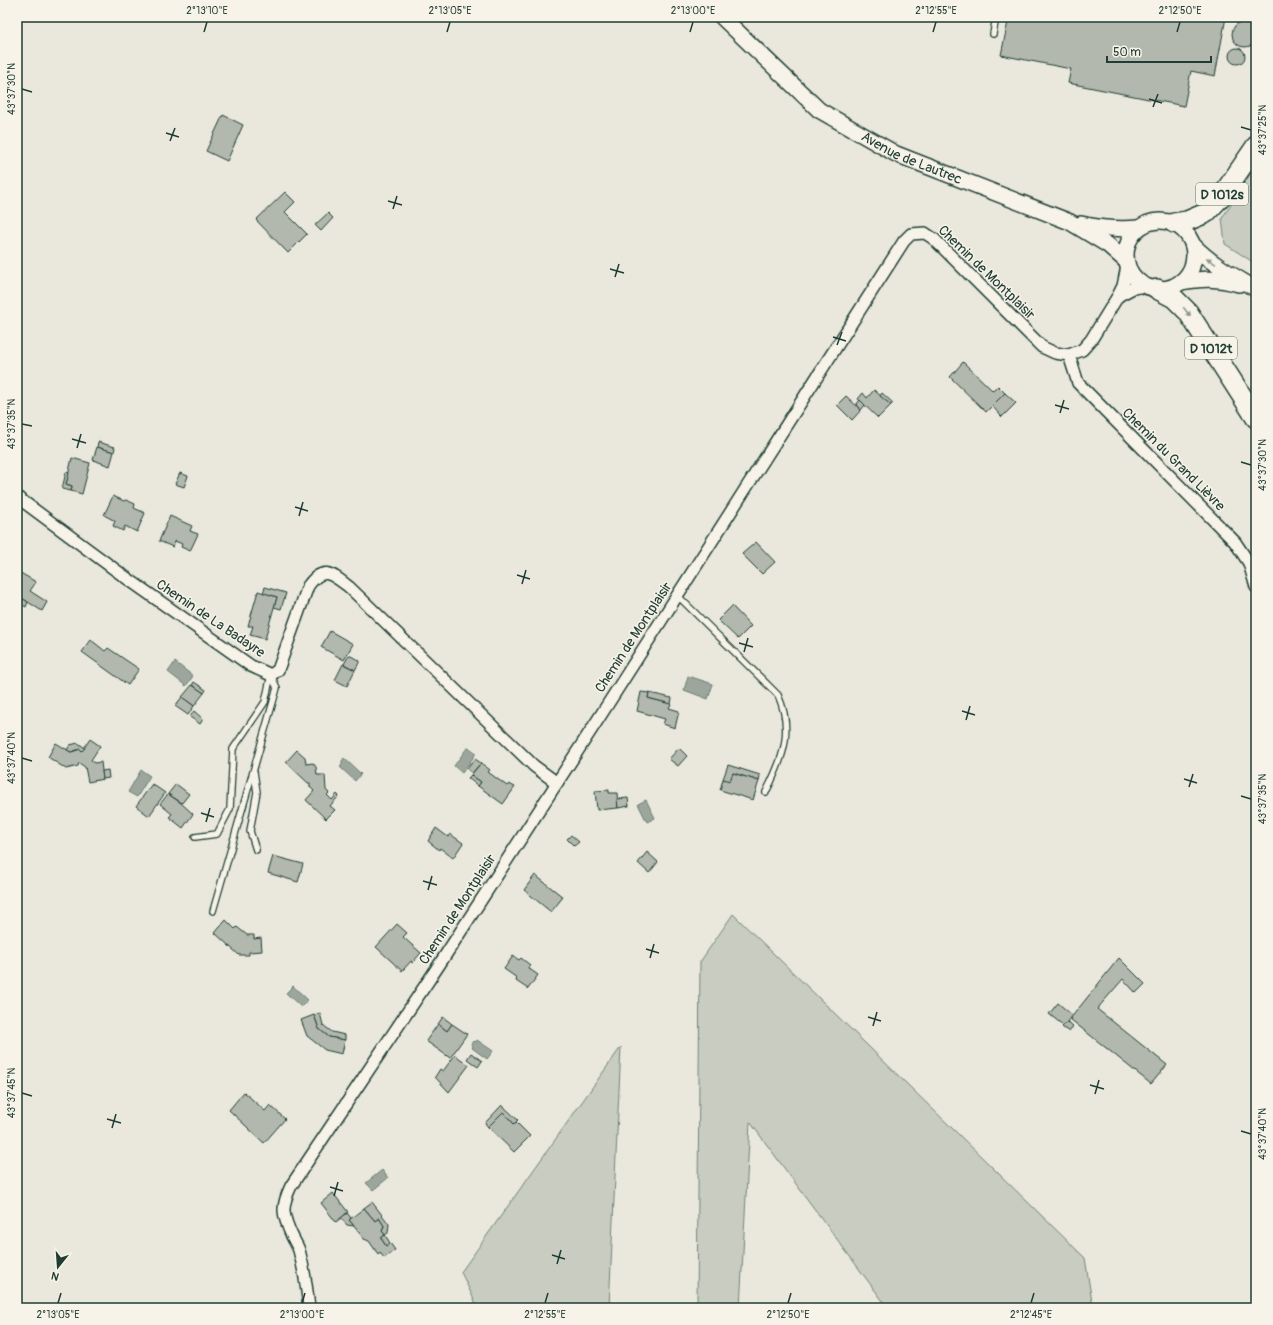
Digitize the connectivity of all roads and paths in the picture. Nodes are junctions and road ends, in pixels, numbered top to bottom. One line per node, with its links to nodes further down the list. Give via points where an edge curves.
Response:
1 (722, 17): 5 (main road, Avenue de Lautrec, via 820,110 896,154)
2 (996, 17): 3 (lane)
3 (993, 34)
4 (1256, 146): 6 (highway, D 1012s, via 1221,197 1206,213)
5 (1070, 222): 7 (main road, via 1109,229); 9 (main road, Avenue de Lautrec, via 1108,245)
6 (1174, 223): 7 (main road, via 1155,220); 8 (main road, via 1189,236)
7 (1138, 228): 9 (main road, via 1127,243)
8 (1193, 245): 10 (main road, via 1193,266); 12 (main road, one-way to 8, via 1220,268)
9 (1127, 264): 11 (main road, via 1138,281); 13 (street, via 1123,286)
10 (1181, 282): 11 (main road, via 1170,288); 12 (main road, via 1200,278 1216,279)
11 (1151, 288): 13 (street, via 1133,288); 15 (highway, D 1012t, one-way to 15, via 1174,298 1188,312)
12 (1256, 288)
13 (1118, 296): 14 (street, via 1091,340 1082,350)
14 (1069, 355): 17 (street, Chemin du Grand Lièvre, via 1078,383 1235,542 1249,563); 18 (street, Chemin de Montplaisir, via 1054,353 1042,347 934,239 925,233 911,234 904,241)
15 (1256, 418)
16 (17, 497): 19 (street, Chemin de La Badayre, via 245,662)
17 (1256, 587)
18 (678, 596): 21 (street, Chemin de Montplaisir); 22 (lane, via 778,695 783,707 786,741)
19 (271, 675): 20 (lane, via 277,688); 21 (street, Chemin de La Badayre, via 278,670 308,586 314,577 323,573 336,577 534,766); 23 (lane, via 265,702 233,749 230,809 217,834)
20 (254, 770): 24 (lane, via 257,792 250,831); 25 (lane)
21 (557, 783): 26 (street, Chemin de Montplaisir, via 291,1186 283,1210 298,1248)
22 (766, 792)
23 (195, 836)
24 (256, 850)
25 (213, 911)
26 (309, 1308)

